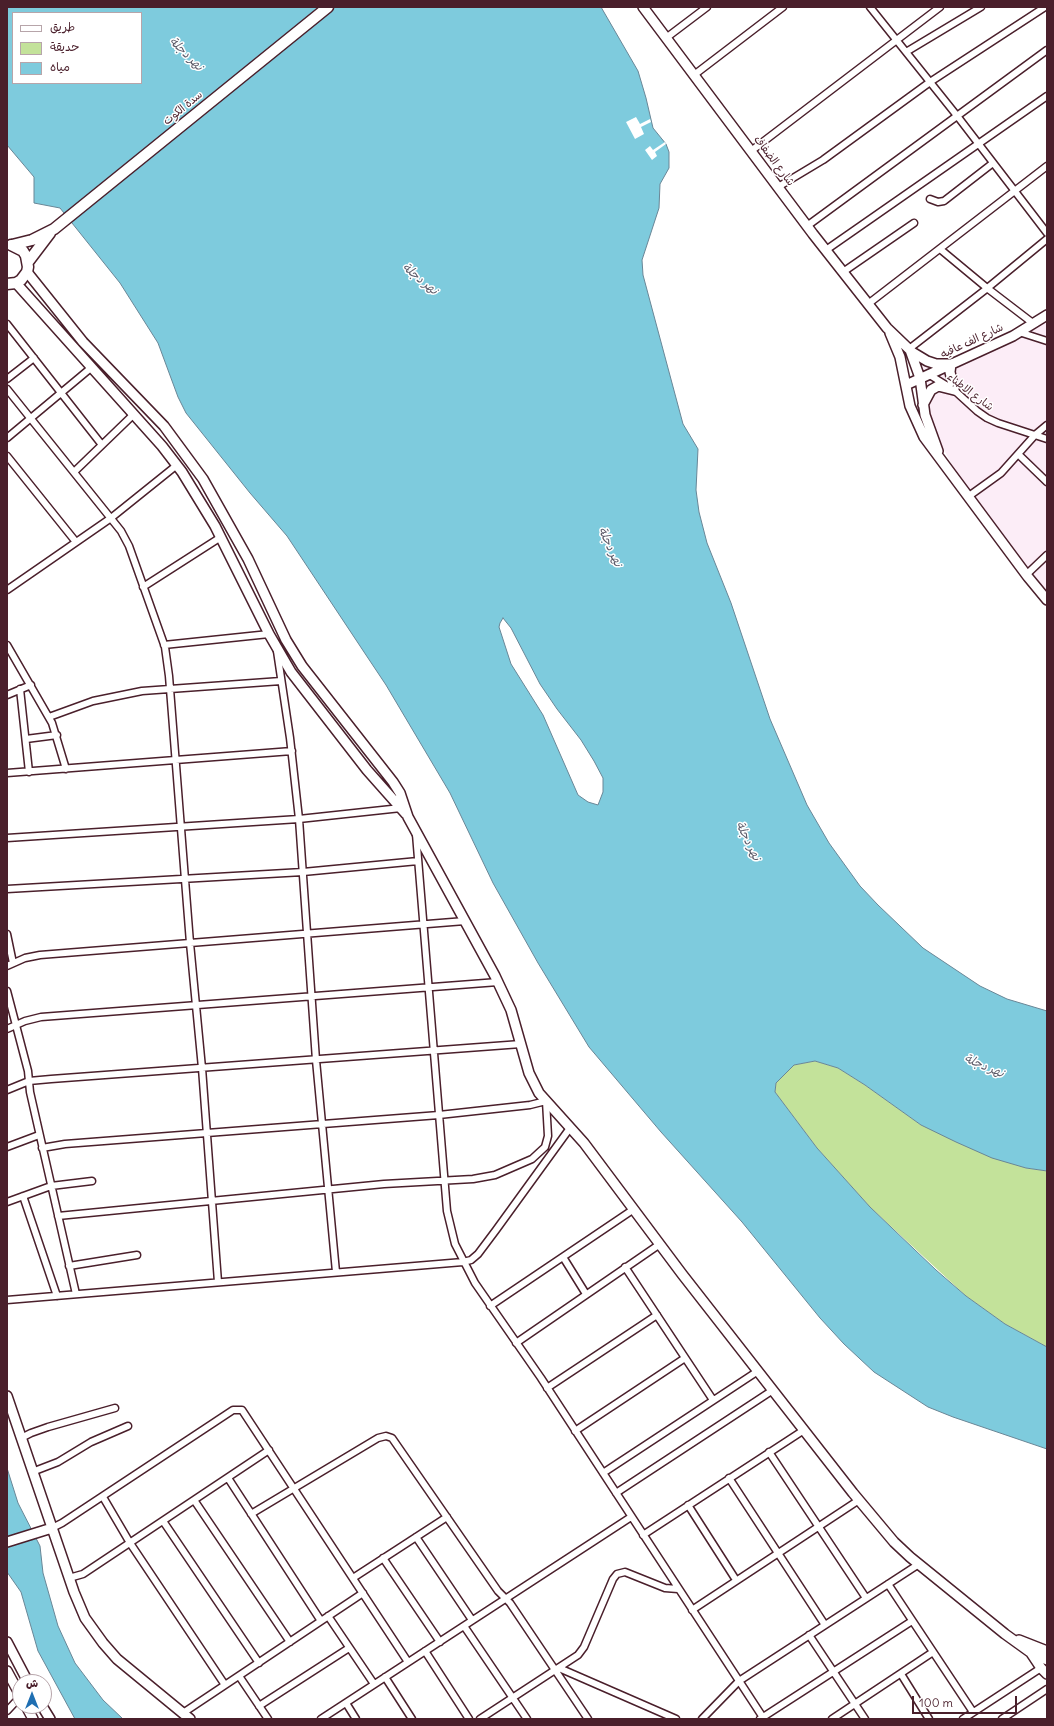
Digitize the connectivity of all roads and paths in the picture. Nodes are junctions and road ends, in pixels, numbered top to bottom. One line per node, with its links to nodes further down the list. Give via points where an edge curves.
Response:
1 (328, 7): 26 (main road, سدة الكوت)
2 (643, 7): 9 (main road, شارع الضفاف)
3 (707, 7): 9 (street)
4 (783, 7): 13 (street)
5 (870, 7): 10 (street)
6 (940, 7): 10 (street)
7 (981, 7): 12 (street)
8 (1045, 7): 14 (street)
9 (666, 38): 13 (main road, شارع الضفاف)
10 (897, 40): 12 (street); 18 (street)
11 (1047, 50): 16 (street)
12 (906, 52): 14 (street)
13 (694, 75): 18 (main road, شارع الضفاف)
14 (930, 82): 16 (street); 21 (street, via 829,156)
15 (1047, 96): 17 (street)
16 (958, 117): 17 (street); 25 (street)
17 (978, 144): 19 (street); 31 (street)
18 (752, 151): 21 (main road, شارع الضفاف)
19 (993, 163): 22 (street); 23 (street, via 944,201)
20 (1047, 166): 22 (street)
21 (778, 187): 25 (main road, شارع الضفاف)
22 (1015, 192): 27 (street); 30 (street)
23 (930, 199)
24 (914, 223): 34 (street)
25 (807, 226): 31 (main road, شارع الضفاف)
26 (52, 230): 29 (main road, via 32,240); 32 (main road)
27 (1047, 234)
28 (1047, 239): 36 (street)
29 (10, 245): 32 (main road, via 23,251)
30 (940, 249): 36 (street); 37 (street)
31 (826, 250): 34 (main road, شارع الضفاف)
32 (28, 262): 33 (main road)
33 (27, 272): 35 (main road, via 21,280); 52 (main road, via 83,342)
34 (843, 272): 37 (main road, شارع الضفاف)
35 (12, 283): 48 (main road)
36 (987, 288): 40 (street); 45 (street)
37 (868, 304): 41 (main road, شارع الضفاف)
38 (1047, 315): 40 (main road, شارع الف عافيه)
39 (7, 324): 42 (street)
40 (1034, 324): 43 (main road, شارع الف عافيه)
41 (887, 328): 45 (main road); 51 (main road, via 900,357)
42 (9, 332): 46 (street)
43 (1019, 332): 44 (street); 47 (main road, شارع الف عافيه)
44 (1047, 341)
45 (909, 349): 47 (main road, via 936,364); 49 (main road)
46 (34, 358): 50 (street); 55 (street)
47 (951, 364): 49 (main road, شارع الف عافيه); 54 (main road)
48 (92, 367): 55 (street); 56 (main road)
49 (924, 376): 51 (main road, شارع الف عافيه); 54 (street, شارع الاطباء); 57 (main road)
50 (7, 379)
51 (906, 385): 67 (main road, via 908,400 924,437)
52 (126, 387): 56 (main road); 98 (main road, via 164,426 203,479 248,559 286,640 302,666 393,782 400,793)
53 (7, 389): 59 (street)
54 (954, 390): 57 (main road, via 938,386 931,390); 61 (street, شارع الاطباء, via 987,418)
55 (61, 393): 59 (street); 64 (street)
56 (118, 396): 58 (main road)
57 (923, 405): 67 (main road)
58 (133, 415): 64 (street); 68 (main road)
59 (31, 418): 62 (street); 69 (street)
60 (1047, 425): 61 (street)
61 (1035, 435): 63 (street, شارع الاطباء); 65 (street)
62 (7, 438)
63 (1047, 439)
64 (102, 445): 69 (street)
65 (1018, 454): 70 (street); 71 (street, via 1001,473)
66 (7, 456): 74 (street)
67 (941, 458): 71 (main road)
68 (177, 465): 72 (street); 73 (main road, via 193,487)
69 (74, 472): 72 (street)
70 (1047, 482)
71 (969, 496): 76 (main road)
72 (111, 518): 74 (street); 77 (street, via 125,537)
73 (221, 537): 77 (street); 80 (main road)
74 (76, 542): 78 (street)
75 (1047, 555): 76 (street)
76 (1026, 575): 79 (main road)
77 (144, 587): 82 (street)
78 (7, 590)
79 (1047, 600)
80 (269, 634): 82 (street); 83 (main road)
81 (7, 645): 85 (street)
82 (164, 645): 86 (street)
83 (277, 649): 84 (street); 97 (main road, via 311,699 367,770)
84 (281, 681): 86 (street); 92 (street)
85 (31, 685): 87 (street); 89 (street)
86 (170, 688): 89 (street, via 113,696); 93 (street)
87 (20, 689): 88 (street); 91 (street)
88 (7, 695)
89 (49, 717): 90 (street)
90 (57, 735): 91 (street); 94 (street)
91 (26, 739): 95 (street)
92 (292, 751): 93 (street); 99 (street)
93 (176, 760): 94 (street); 100 (street)
94 (66, 769): 95 (street)
95 (29, 772): 96 (street)
96 (7, 773)
97 (401, 808): 98 (main road); 99 (street)
98 (408, 817): 101 (main road)
99 (299, 819): 100 (street); 104 (street)
100 (182, 827): 102 (street); 105 (street)
101 (415, 830): 103 (street); 107 (main road)
102 (7, 838)
103 (418, 861): 104 (street); 108 (street)
104 (303, 872): 105 (street); 110 (street)
105 (186, 880): 106 (street); 111 (street)
106 (7, 890)
107 (465, 920): 108 (street); 113 (main road)
108 (423, 925): 110 (street); 114 (street)
109 (7, 934): 112 (street)
110 (307, 934): 111 (street); 116 (street)
111 (190, 943): 112 (street, via 40,955); 117 (street)
112 (10, 965)
113 (498, 982): 114 (street); 120 (main road, via 511,1010)
114 (428, 989): 116 (street); 121 (street)
115 (7, 991): 118 (street)
116 (311, 997): 117 (street); 122 (street)
117 (197, 1007): 118 (street, via 41,1017); 123 (street)
118 (16, 1025): 119 (street); 124 (street)
119 (7, 1028)
120 (521, 1044): 121 (street); 126 (main road, via 529,1073)
121 (433, 1051): 122 (street); 127 (street)
122 (316, 1060): 123 (street); 128 (street)
123 (202, 1068): 124 (street); 130 (street)
124 (29, 1082): 125 (street); 131 (street)
125 (7, 1090)
126 (546, 1101): 127 (street); 129 (main road); 134 (street, via 547,1143 537,1156 495,1175)
127 (439, 1115): 128 (street); 134 (street)
128 (322, 1124): 130 (street); 137 (street)
129 (570, 1128): 141 (main road); 146 (street, via 478,1254)
130 (207, 1133): 133 (street); 139 (street)
131 (40, 1135): 132 (street); 133 (street)
132 (7, 1147)
133 (42, 1148): 136 (street)
134 (444, 1180): 137 (street); 146 (street, via 450,1229)
135 (92, 1181): 136 (street)
136 (51, 1186): 138 (street); 142 (street)
137 (328, 1190): 139 (street); 149 (street)
138 (23, 1196): 140 (street); 153 (street)
139 (212, 1201): 142 (street); 150 (street)
140 (7, 1202)
141 (634, 1209): 143 (main road); 145 (street)
142 (58, 1216): 147 (street)
143 (660, 1244): 148 (street); 159 (main road)
144 (137, 1255): 147 (street)
145 (563, 1257): 152 (street); 155 (street)
146 (464, 1262): 149 (street); 155 (street)
147 (69, 1266): 151 (street)
148 (625, 1267): 152 (street); 156 (street)
149 (336, 1272): 150 (street)
150 (218, 1282): 151 (street)
151 (76, 1294): 153 (street)
152 (586, 1294): 157 (street)
153 (56, 1296): 154 (street)
154 (7, 1300)
155 (490, 1306): 157 (street)
156 (657, 1315): 158 (street); 160 (street)
157 (516, 1343): 160 (street)
158 (685, 1358): 163 (street); 167 (street)
159 (758, 1371): 161 (main road); 163 (street)
160 (547, 1388): 167 (street)
161 (773, 1390): 166 (main road); 176 (street)
162 (7, 1396): 168 (main road)
163 (713, 1400): 172 (street)
164 (115, 1408): 168 (street, via 43,1428)
165 (128, 1426): 171 (street, via 92,1442 58,1462)
166 (804, 1430): 170 (street); 179 (main road)
167 (575, 1431): 172 (street)
168 (21, 1438): 171 (main road)
169 (269, 1450): 173 (street); 175 (street); 177 (street, via 243,1412 239,1409 233,1410)
170 (769, 1452): 174 (street); 185 (street)
171 (32, 1472): 186 (main road)
172 (602, 1473): 176 (street)
173 (228, 1478): 178 (street); 181 (street)
174 (729, 1478): 180 (street); 191 (street)
175 (294, 1488): 181 (street); 182 (street, via 378,1438 386,1436 394,1440); 195 (street)
176 (616, 1493): 183 (street)
177 (103, 1497): 186 (street); 190 (street)
178 (194, 1500): 184 (street); 211 (street)
179 (859, 1500): 185 (street); 193 (main road, via 894,1542)
180 (688, 1505): 187 (street); 196 (street)
181 (251, 1514): 205 (street)
182 (447, 1516): 188 (street); 200 (street, via 498,1591)
183 (631, 1517): 187 (street); 200 (street)
184 (163, 1521): 190 (street); 220 (street)
185 (819, 1526): 191 (street); 201 (street)
186 (52, 1528): 189 (main road); 194 (main road)
187 (643, 1534): 198 (street)
188 (416, 1537): 192 (street); 204 (street)
189 (7, 1542)
190 (130, 1543): 194 (street, via 83,1574); 232 (street)
191 (778, 1553): 196 (street); 207 (street)
192 (383, 1558): 195 (street); 212 (street)
193 (919, 1564): 197 (street); 214 (main road, via 1005,1634)
194 (69, 1578): 242 (main road, via 85,1618 103,1643 117,1659)
195 (353, 1578): 199 (street)
196 (736, 1580): 202 (street)
197 (888, 1584): 201 (street); 206 (street)
198 (678, 1589): 202 (street); 221 (street, via 665,1588 625,1572 617,1574 582,1651)
199 (363, 1593): 203 (street); 219 (street)
200 (506, 1598): 204 (street); 221 (street)
201 (866, 1598): 207 (street)
202 (692, 1610): 230 (street)
203 (328, 1616): 205 (street); 213 (street)
204 (472, 1620): 208 (street)
205 (321, 1621): 211 (street)
206 (912, 1621): 217 (street); 224 (street)
207 (825, 1625): 209 (street)
208 (464, 1626): 212 (street); 234 (street)
209 (809, 1635): 224 (street); 230 (street)
210 (7, 1642): 225 (main road)
211 (290, 1642): 220 (street)
212 (440, 1642): 215 (street)
213 (350, 1648): 231 (street); 239 (street)
214 (1029, 1648): 216 (main road); 218 (main road); 223 (main road)
215 (425, 1651): 219 (street); 248 (street)
216 (1047, 1651)
217 (933, 1652): 226 (street); 241 (street)
218 (1047, 1660)
219 (408, 1662): 228 (street)
220 (258, 1663): 227 (street)
221 (557, 1669): 234 (street); 251 (street); 252 (street)
222 (7, 1671): 229 (main road)
223 (1044, 1671): 241 (street)
224 (833, 1672): 237 (street); 243 (street)
225 (24, 1674)
226 (901, 1674): 237 (street); 256 (street)
227 (239, 1676): 232 (street); 239 (street)
228 (385, 1677): 231 (street); 247 (street)
229 (12, 1681)
230 (739, 1681): 243 (street); 253 (street)
231 (374, 1684): 236 (street)
232 (225, 1685): 242 (street)
233 (1047, 1689): 258 (street)
234 (513, 1698): 249 (street); 250 (street)
235 (7, 1701): 238 (street)
236 (346, 1703): 245 (street); 246 (street)
237 (855, 1704): 254 (street); 255 (street)
238 (12, 1705): 240 (street)
239 (259, 1706): 244 (street)
240 (7, 1711)
241 (973, 1712): 257 (street)
242 (187, 1716)
243 (762, 1718)
244 (268, 1719)
245 (322, 1719)
246 (356, 1719)
247 (412, 1719)
248 (469, 1719)
249 (480, 1719)
250 (527, 1719)
251 (588, 1719)
252 (676, 1719)
253 (702, 1719)
254 (832, 1719)
255 (865, 1719)
256 (930, 1719)
257 (963, 1719)
258 (1002, 1719)

